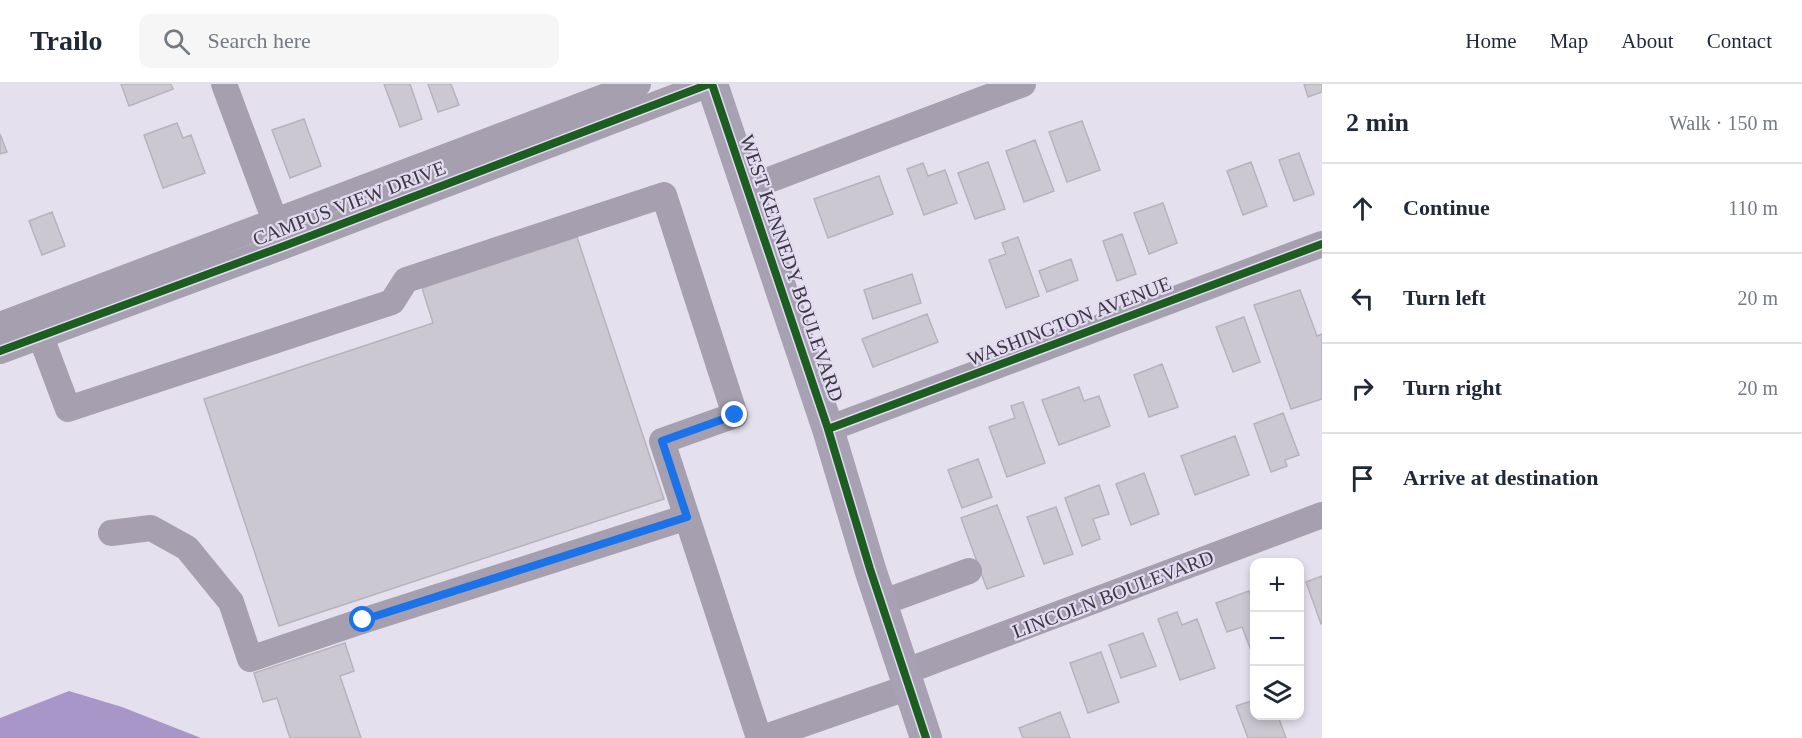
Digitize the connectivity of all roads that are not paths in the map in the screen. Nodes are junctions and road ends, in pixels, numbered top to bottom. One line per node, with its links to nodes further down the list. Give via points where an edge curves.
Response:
1 (224, 84): 6 (street)
2 (638, 84): 6 (street, CAMPUS VIEW DRIVE)
3 (710, 84): 5 (main road, WEST KENNEDY BOULEVARD); 8 (street, CAMPUS VIEW DRIVE)
4 (1023, 84): 5 (street)
5 (748, 188): 12 (main road, WEST KENNEDY BOULEVARD)
6 (275, 222): 8 (street); 9 (street, CAMPUS VIEW DRIVE)
7 (1322, 244): 12 (street, WASHINGTON AVENUE)
8 (284, 246): 9 (street, CAMPUS VIEW DRIVE)
9 (37, 324): 10 (street, CAMPUS VIEW DRIVE); 11 (street, CAMPUS VIEW DRIVE); 14 (street, via 68,409 392,302 406,280 664,195 735,415 662,441)
10 (0, 325)
11 (0, 351)
12 (828, 429): 17 (main road, WEST KENNEDY BOULEVARD)
13 (1322, 515): 18 (street, LINCOLN BOULEVARD)
14 (687, 517): 15 (street, via 250,659 231,602 187,548 151,528); 19 (street)
15 (111, 533)
16 (969, 571): 17 (street)
17 (881, 603): 18 (main road, WEST KENNEDY BOULEVARD)
18 (907, 680): 19 (street, LINCOLN BOULEVARD); 20 (main road, WEST KENNEDY BOULEVARD)
19 (761, 738)
20 (926, 738)

